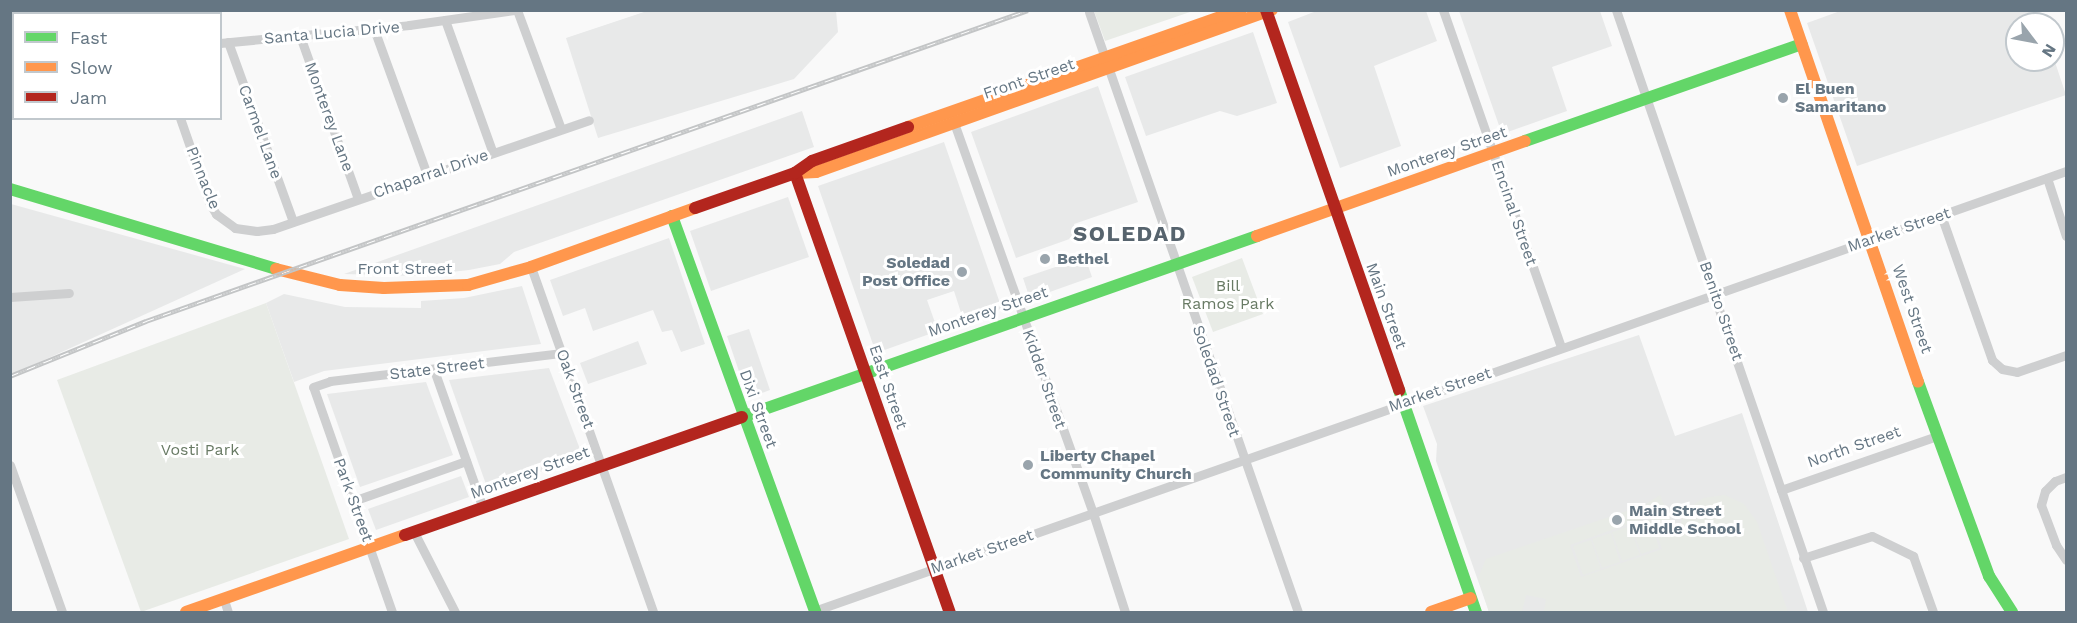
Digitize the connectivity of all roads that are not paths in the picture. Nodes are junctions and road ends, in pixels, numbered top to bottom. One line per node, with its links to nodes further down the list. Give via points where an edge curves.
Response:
1 (516, 10): 8 (street, Santa Lucia Drive); 18 (street)
2 (1241, 10): 13 (street, Front Street)
3 (1443, 10): 20 (street, Encinal Street)
4 (1616, 10): 14 (street, Benito Street)
5 (1790, 10): 12 (street, West Street)
6 (1268, 11): 13 (street, Front Street); 27 (street, Main Street)
7 (1089, 12): 13 (street, Soledad Street)
8 (445, 20): 9 (street, Santa Lucia Drive); 19 (street)
9 (374, 29): 10 (street, Santa Lucia Drive); 23 (street)
10 (300, 36): 11 (street, Santa Lucia Drive); 26 (street, Monterey Lane)
11 (224, 43): 30 (street, Carmel Lane)
12 (1802, 44): 14 (street, Monterey Street); 33 (street, West Street)
13 (1107, 63): 15 (street, Front Street); 34 (street, Soledad Street)
14 (1646, 100): 20 (street, Monterey Street); 37 (street, Benito Street)
15 (952, 117): 22 (street, Front Street, via 816,172); 39 (street, Kidder Street)
16 (181, 120): 31 (street, Pinnacle, via 216,214 246,231)
17 (589, 120): 18 (street, Chaparral Drive)
18 (561, 129): 19 (street, Chaparral Drive)
19 (493, 153): 23 (street, Chaparral Drive)
20 (1493, 153): 27 (street, Monterey Street); 40 (street, Encinal Street)
21 (2067, 171): 24 (street, Market Street)
22 (795, 173): 29 (street, Front Street); 44 (street, East Street)
23 (427, 176): 26 (street, Chaparral Drive)
24 (2047, 178): 28 (street, Market Street); 32 (street)
25 (10, 189): 35 (street, Front Street, via 287,273 340,285 460,286)
26 (358, 199): 30 (street, Chaparral Drive)
27 (1333, 208): 34 (street, Monterey Street); 46 (street, Main Street)
28 (1941, 215): 33 (street, Market Street); 42 (street, via 1992,360 2002,369 2017,372)
29 (672, 216): 35 (street, Front Street); 47 (street, Dixi Street)
30 (293, 222): 31 (street, Chaparral Drive)
31 (273, 229)
32 (2067, 236)
33 (1871, 239): 37 (street, Market Street); 48 (street, West Street)
34 (1176, 264): 39 (street, Monterey Street); 49 (street, Soledad Street)
35 (531, 267): 41 (street, Oak Street)
36 (69, 293): 38 (street)
37 (1715, 293): 40 (street, Market Street); 54 (street, Benito Street)
38 (10, 297)
39 (1022, 317): 44 (street, Monterey Street); 57 (street, Kidder Street)
40 (1561, 347): 46 (street, Market Street)
41 (562, 353): 43 (street, State Street); 52 (street, Oak Street)
42 (2067, 355)
43 (434, 370): 45 (street, State Street, via 330,381); 50 (street)
44 (866, 373): 47 (street, Monterey Street); 62 (street, East Street)
45 (313, 387): 55 (street, Park Street)
46 (1403, 403): 49 (street, Market Street); 63 (street, Main Street)
47 (743, 416): 52 (street, Monterey Street); 71 (street, Dixi Street)
48 (1937, 436): 54 (street, North Street); 79 (street, West Street, via 1989,576)
49 (1244, 460): 57 (street, Market Street); 74 (street, Soledad Street)
50 (466, 461): 55 (street); 56 (street)
51 (10, 465): 65 (street)
52 (602, 465): 56 (street, Monterey Street); 70 (street, Oak Street)
53 (2067, 477): 61 (street, via 2055,481 2045,491 2042,506 2056,545)
54 (1781, 490): 60 (street, Benito Street)
55 (353, 501): 59 (street, Park Street)
56 (483, 508): 58 (street, Monterey Street)
57 (1093, 513): 62 (street, Market Street); 73 (street, Kidder Street)
58 (414, 532): 59 (street, Monterey Street); 69 (street)
59 (370, 548): 64 (street, Monterey Street); 68 (street, Park Street)
60 (1803, 558): 77 (street, Benito Street); 78 (street, via 1872,536 1913,556)
61 (2067, 560)
62 (934, 568): 71 (street, Market Street); 72 (street, East Street)
63 (1471, 598): 75 (street); 76 (street, Main Street)
64 (224, 600): 66 (street, Monterey Street); 67 (street)
65 (62, 612)
66 (186, 612)
67 (228, 612)
68 (392, 612)
69 (455, 612)
70 (653, 612)
71 (814, 612)
72 (950, 612)
73 (1125, 612)
74 (1298, 612)
75 (1431, 612)
76 (1476, 612)
77 (1823, 612)
78 (1933, 612)
79 (2012, 612)

